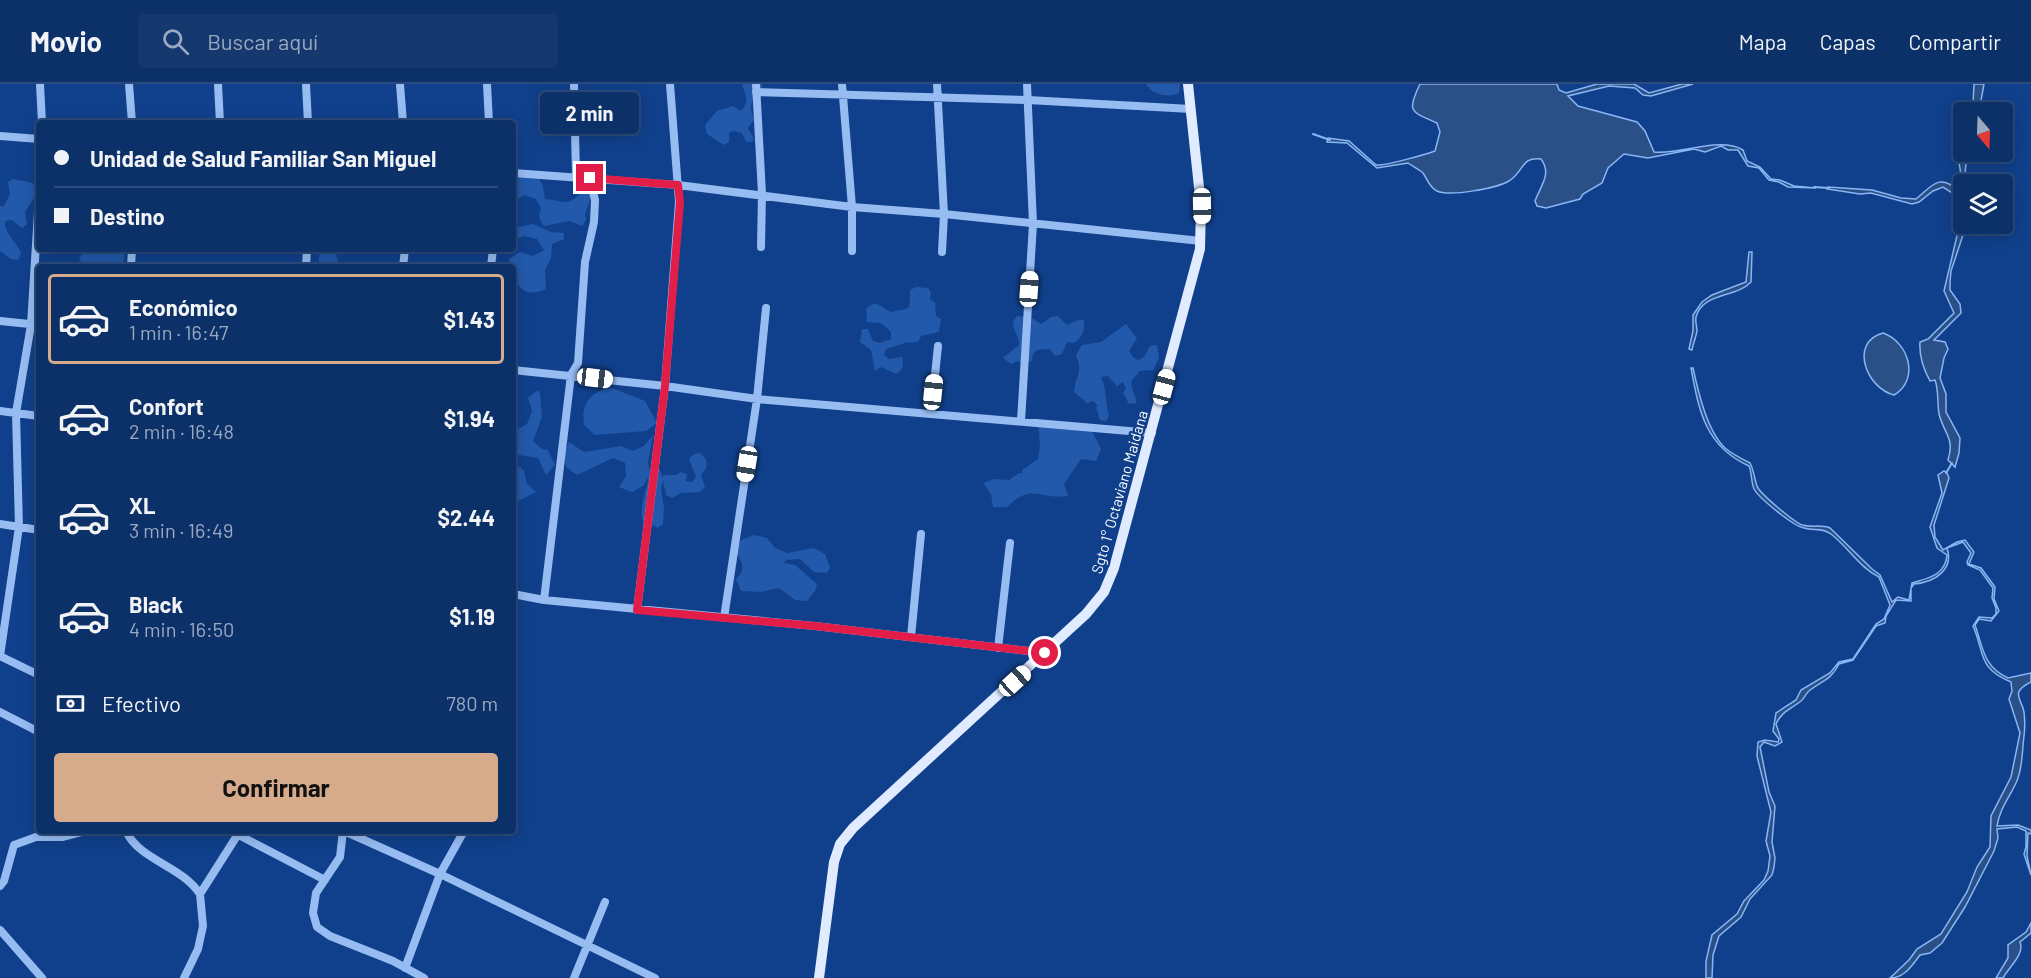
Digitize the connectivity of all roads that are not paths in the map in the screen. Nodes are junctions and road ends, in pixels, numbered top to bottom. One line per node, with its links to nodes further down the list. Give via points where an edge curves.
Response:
1 (40, 84): 18 (street)
2 (129, 84): 19 (street)
3 (218, 84): 20 (street)
4 (306, 84): 21 (street)
5 (400, 84): 22 (street)
6 (487, 84): 23 (street)
7 (574, 84): 27 (street)
8 (670, 84): 29 (street)
9 (842, 84): 14 (street)
10 (937, 84): 15 (street)
11 (1027, 84): 16 (street)
12 (1188, 84): 17 (main road, Sgto 1° Octaviano Maidana)
13 (756, 88): 14 (street); 30 (street)
14 (842, 95): 15 (street); 31 (street)
15 (938, 99): 16 (street); 32 (street)
16 (1028, 100): 17 (street); 33 (street)
17 (1191, 109): 34 (main road, Sgto 1° Octaviano Maidana, via 1202,206)
18 (42, 120)
19 (132, 120)
20 (220, 120)
21 (308, 120)
22 (403, 120)
23 (489, 120)
24 (0, 136): 25 (street)
25 (36, 139)
26 (516, 173): 27 (street)
27 (576, 177): 28 (street)
28 (590, 178): 29 (street); 44 (street, via 594,222 585,262 578,363)
29 (678, 185): 30 (street); 45 (street, via 680,202)
30 (762, 194): 31 (street); 35 (street)
31 (852, 207): 32 (street); 36 (street)
32 (944, 214): 33 (street); 37 (street)
33 (1033, 224): 34 (street); 51 (street)
34 (1201, 241): 52 (main road, Sgto 1° Octaviano Maidana)
35 (761, 247)
36 (852, 251)
37 (942, 252)
38 (36, 293): 41 (street)
39 (766, 308): 46 (street)
40 (0, 321): 41 (street)
41 (35, 325): 48 (street)
42 (938, 346): 49 (street)
43 (516, 370): 44 (street)
44 (571, 375): 45 (street); 59 (street)
45 (665, 386): 46 (street); 60 (street)
46 (757, 399): 49 (street); 61 (street)
47 (0, 411): 48 (street)
48 (16, 413): 50 (street); 54 (street)
49 (931, 414): 51 (street)
50 (36, 416)
51 (1021, 421): 52 (street)
52 (1152, 433): 64 (main road, Sgto 1° Octaviano Maidana, via 1123,540 1104,592)
53 (0, 524): 54 (street)
54 (19, 527): 55 (street); 65 (street, via 0,656)
55 (36, 530)
56 (921, 534): 62 (street)
57 (1010, 543): 63 (street)
58 (516, 595): 59 (street)
59 (544, 600): 60 (street)
60 (637, 610): 61 (street)
61 (724, 618): 62 (street)
62 (911, 638): 63 (street)
63 (998, 648): 64 (street)
64 (1045, 653): 88 (main road, Sgto 1° Octaviano Maidana, via 840,844 834,862)
65 (36, 674)
66 (0, 712): 67 (street)
67 (36, 730)
68 (74, 834): 77 (street, via 36,837 14,845)
69 (129, 834): 78 (street, via 146,853 192,882)
70 (236, 834): 78 (street)
71 (241, 834): 76 (street)
72 (343, 834): 76 (street, via 340,857)
73 (350, 834): 75 (street)
74 (462, 834): 75 (street)
75 (440, 874): 81 (street); 82 (street)
76 (325, 880): 82 (street, via 316,892 313,913 317,927)
77 (0, 886)
78 (200, 894): 84 (street, via 203,926 198,949)
79 (604, 902): 81 (street)
80 (0, 930): 83 (street)
81 (587, 946): 86 (street); 87 (street)
82 (405, 968): 85 (street)
83 (38, 976)
84 (184, 978)
85 (424, 978)
86 (574, 978)
87 (655, 978)
88 (819, 978)

